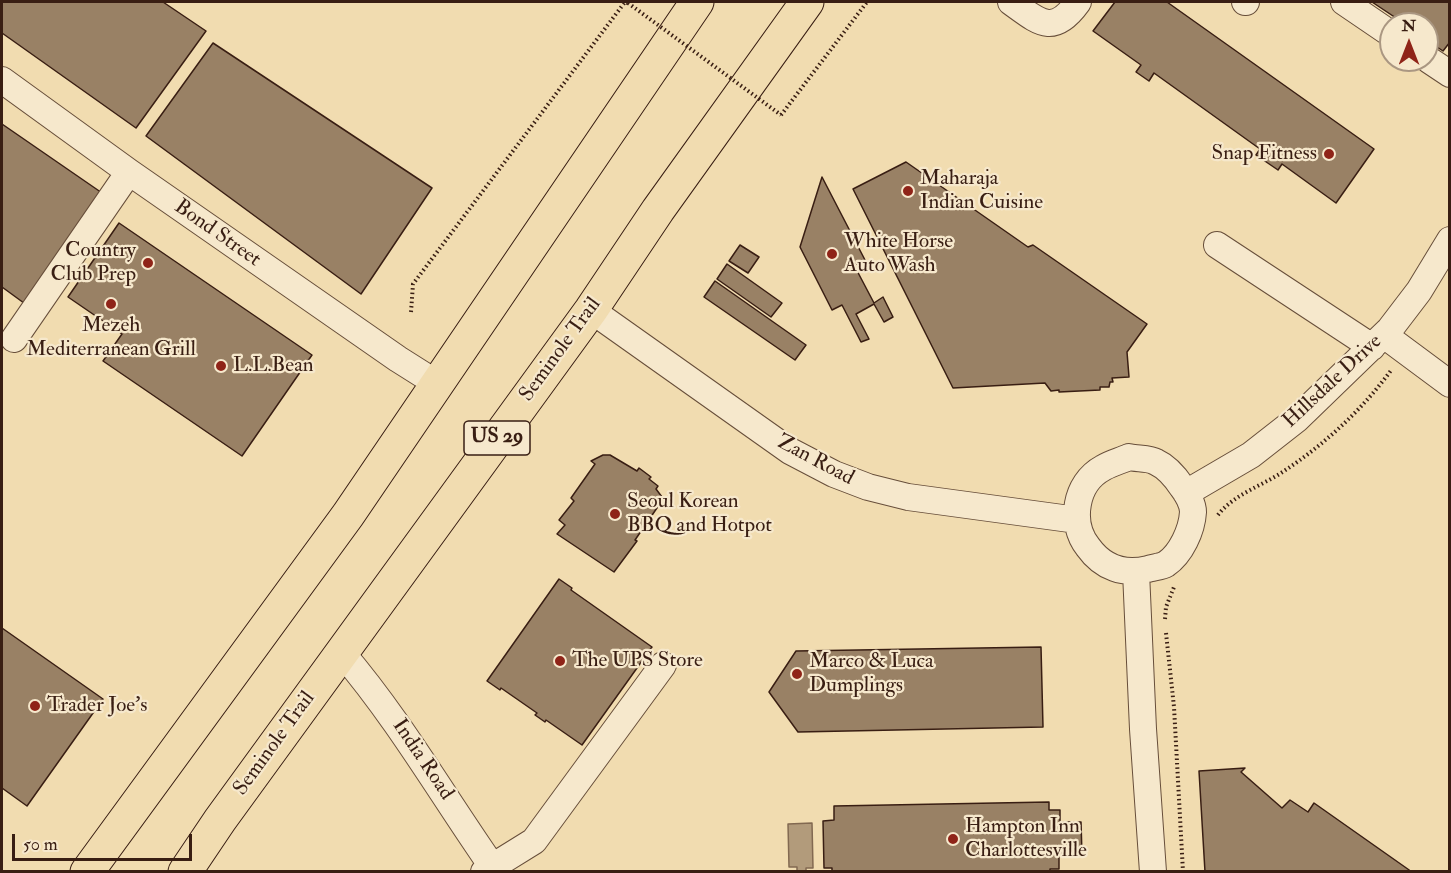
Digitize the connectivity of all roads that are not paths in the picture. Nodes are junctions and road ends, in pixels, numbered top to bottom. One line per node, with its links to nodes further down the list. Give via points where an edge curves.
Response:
1 (697, 2): 14 (highway)
2 (807, 2): 11 (highway, Seminole Trail / US 29)
3 (1011, 2): 4 (street, via 1040,23 1054,23 1068,15)
4 (1078, 2)
5 (1344, 2): 6 (street)
6 (1379, 26)
7 (2, 80): 8 (street, Bond Street)
8 (129, 172): 12 (street); 14 (street, Bond Street)
9 (1449, 240): 13 (street, Hillsdale Drive, via 1406,311)
10 (1217, 245): 13 (street)
11 (591, 310): 17 (street, Zan Road, via 790,451 834,474 908,497); 19 (highway, Seminole Trail / US 29)
12 (14, 339)
13 (1378, 341): 15 (street); 16 (street, Hillsdale Drive, via 1297,419 1251,454)
14 (436, 383): 22 (highway, via 348,515)
15 (1449, 384)
16 (1186, 493): 17 (street, via 1175,477 1155,461 1129,457 1102,468 1085,483 1077,504); 18 (street, via 1193,511 1185,540 1165,564)
17 (1077, 520): 18 (street, via 1083,541 1094,555 1120,571)
18 (1136, 572): 24 (street)
19 (342, 652): 21 (street, India Road, via 408,738); 23 (highway, Seminole Trail / US 29)
20 (663, 665): 21 (street, via 534,841)
21 (491, 870)
22 (87, 872)
23 (185, 872)
24 (1153, 872)

